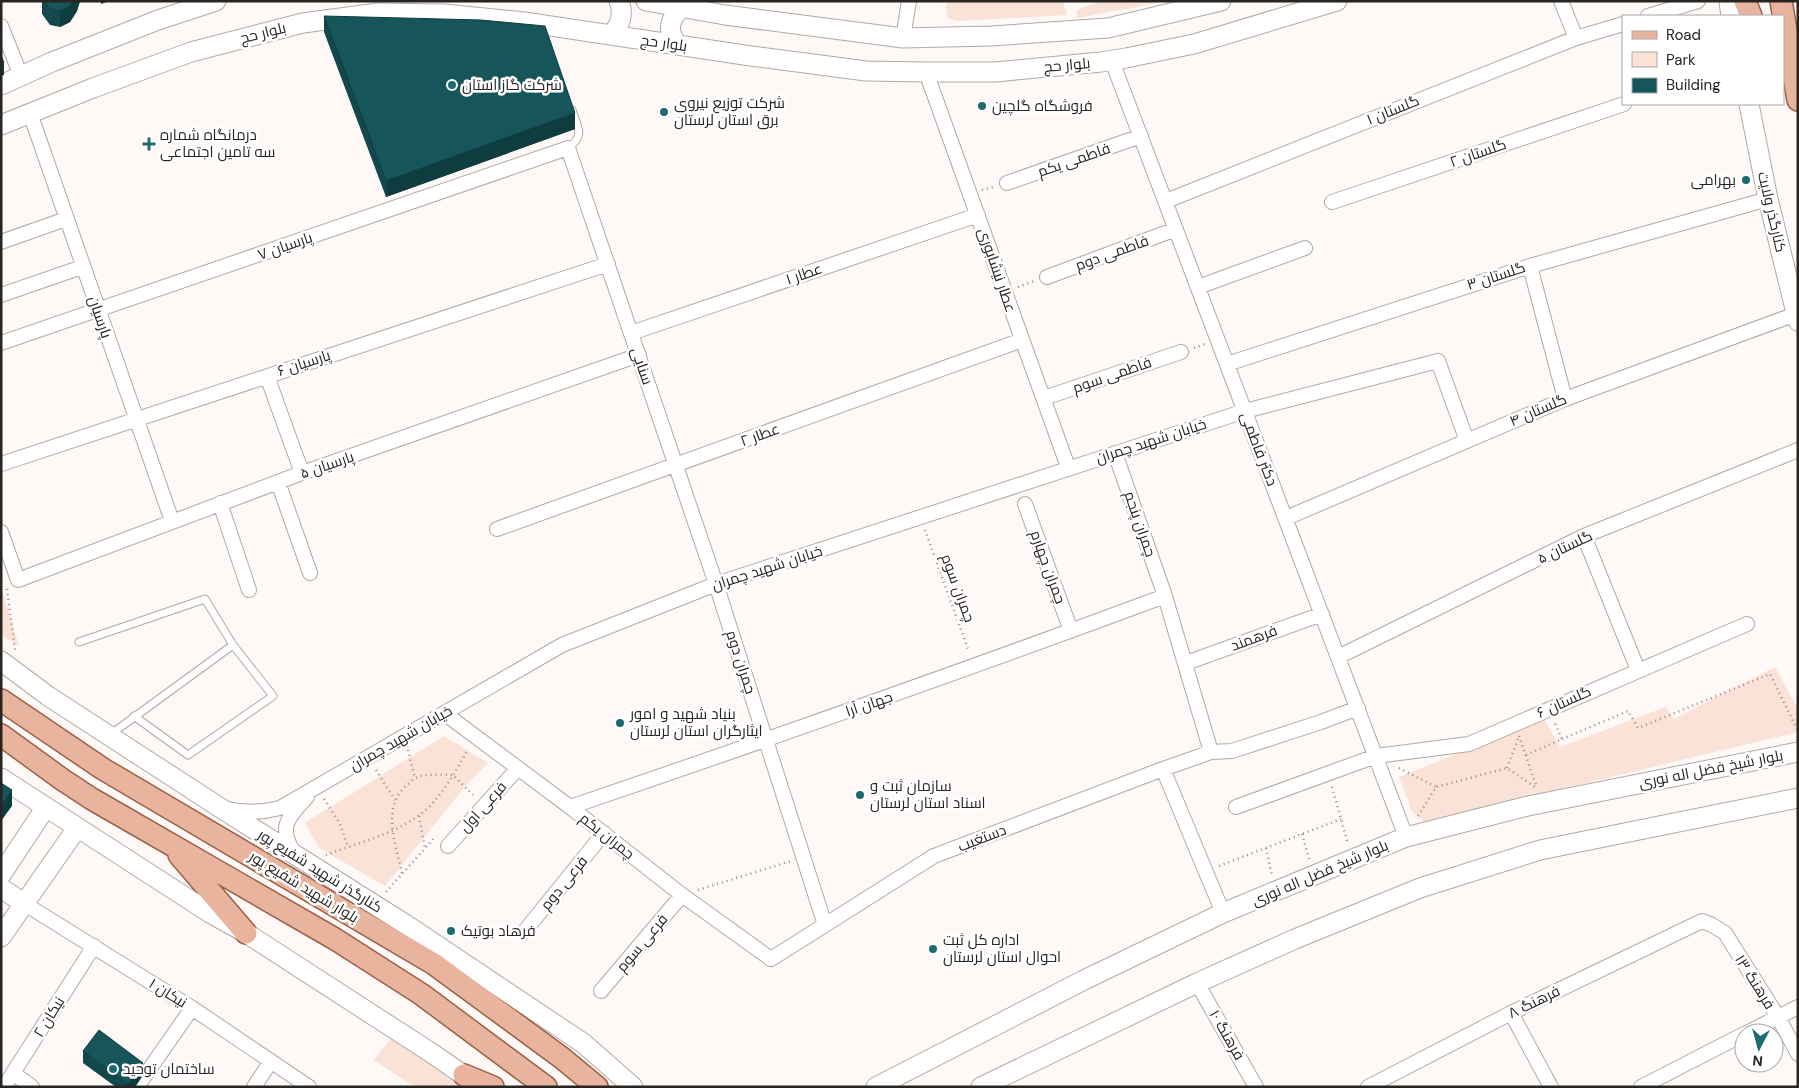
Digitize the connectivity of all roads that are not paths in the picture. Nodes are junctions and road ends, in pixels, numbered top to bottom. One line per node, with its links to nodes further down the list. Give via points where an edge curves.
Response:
1 (216, 1): 26 (main road, via 158,20)
2 (619, 1): 20 (main road, via 621,18)
3 (646, 1): 12 (main road)
4 (910, 1): 21 (street)
5 (1221, 1): 21 (main road, via 1108,28)
6 (1337, 1): 24 (main road, بلوار حج, via 1194,44)
7 (1561, 1): 22 (street)
8 (1698, 1): 13 (street)
9 (1729, 1): 14 (main road)
10 (1745, 1): 15 (main road)
11 (1781, 1): 16 (main road)
12 (682, 8): 21 (main road); 23 (main road, via 670,24)
13 (1651, 15)
14 (1732, 15)
15 (1751, 15)
16 (1783, 15)
17 (1784, 18): 30 (main road)
18 (1622, 24): 22 (street, گلستان ۱)
19 (1, 26): 26 (street)
20 (610, 35): 23 (main road, بلوار حج); 34 (main road, بلوار حج, via 546,30 444,14 378,12 303,23 191,52)
21 (903, 38)
22 (1576, 38): 40 (street, گلستان ۱)
23 (678, 45): 25 (main road, بلوار حج, via 866,71)
24 (1112, 60): 25 (main road, بلوار حج, via 994,72); 36 (street, دکتر فاطمی)
25 (926, 72): 42 (street, عطار نیشابوری)
26 (21, 76): 28 (main road)
27 (1784, 82): 33 (main road)
28 (1, 85)
29 (568, 98): 37 (lane, via 580,135 578,141)
30 (1798, 100)
31 (1622, 105): 41 (street, گلستان ۲)
32 (1749, 105): 39 (main road, کنارگذر ولایت)
33 (1798, 106)
34 (30, 113): 35 (main road, بلوار حج); 43 (street, پارسیان)
35 (1, 125)
36 (1141, 136): 38 (street, فاطمی یکم); 40 (street, دکتر فاطمی)
37 (568, 148): 47 (street, سنایی); 53 (street, پارسیان ۷)
38 (1007, 183)
39 (1768, 199): 48 (street, گلستان ۳); 54 (main road, کنارگذر ولایت)
40 (1166, 201): 44 (street, دکتر فاطمی)
41 (1332, 202)
42 (978, 215): 55 (street, عطار ۱); 56 (street, عطار نیشابوری)
43 (66, 219): 45 (street); 49 (street, پارسیان)
44 (1176, 229): 50 (street, فاطمی دوم); 51 (street, دکتر فاطمی)
45 (1, 242)
46 (1304, 248): 51 (street)
47 (608, 264): 55 (street, سنایی); 61 (street, پارسیان ۶)
48 (1530, 266): 60 (street, گلستان ۳); 63 (street)
49 (82, 267): 52 (street); 53 (street, پارسیان)
50 (1047, 277)
51 (1198, 287): 60 (street, دکتر فاطمی)
52 (1, 295)
53 (98, 310): 57 (street, پارسیان ۷); 65 (street, پارسیان)
54 (1797, 318): 63 (street, گلستان ۴)
55 (631, 333): 59 (street, سنایی)
56 (1022, 340): 62 (street, عطار نیشابوری); 70 (street, عطار ۲)
57 (1, 343)
58 (1181, 352): 62 (street, فاطمی سوم)
59 (639, 355): 70 (street, سنایی); 72 (street, پارسیان ۵)
60 (1227, 364): 64 (street, دکتر فاطمی)
61 (267, 376): 65 (street, پارسیان ۶); 72 (street)
62 (1044, 398): 71 (street, عطار نیشابوری)
63 (1565, 398): 66 (street, گلستان ۴)
64 (1245, 411): 66 (street, خیابان شهید چمران, via 1438,360); 68 (street, خیابان شهید چمران); 76 (street, دکتر فاطمی)
65 (136, 419): 69 (street, پارسیان ۶); 77 (street, پارسیان)
66 (1467, 441): 76 (street, گلستان ۴)
67 (1798, 450): 80 (street, گلستان ۵)
68 (1115, 453): 71 (street, خیابان شهید چمران); 84 (street, چمران پنجم)
69 (1, 464)
70 (676, 465): 78 (street, عطار ۲); 82 (street, سنایی)
71 (1068, 467): 82 (street, خیابان شهید چمران)
72 (302, 473): 73 (street, پارسیان ۵)
73 (278, 482): 74 (street, پارسیان ۵); 81 (street)
74 (220, 503): 77 (street, پارسیان ۵); 83 (street)
75 (1025, 504): 87 (street, چمران چهارم)
76 (1286, 518): 85 (street, دکتر فاطمی)
77 (172, 521): 79 (street, پارسیان ۵, via 12,582)
78 (497, 530)
79 (1, 532)
80 (1584, 536): 90 (street, گلستان ۵); 93 (street)
81 (310, 573)
82 (716, 584): 96 (street, خیابان شهید چمران, via 562,645); 100 (street, چمران دوم)
83 (249, 590)
84 (1166, 596): 87 (street, جهان آرا); 92 (street, چمران پنجم)
85 (1322, 614): 90 (street, دکتر فاطمی); 92 (street, فرهمند)
86 (1747, 624): 93 (street, گلستان ۶)
87 (1072, 631): 100 (street, جهان آرا)
88 (79, 642): 89 (lane, via 205,599)
89 (233, 645): 97 (lane); 97 (lane, via 272,696 188,755)
90 (1338, 657): 95 (street, دکتر فاطمی)
91 (1, 661): 99 (main road, کنارگذر شهید شفیع پور)
92 (1186, 663): 101 (street, چمران پنجم)
93 (1638, 670): 103 (street, گلستان ۶, via 1469,744)
94 (1, 700): 151 (main road, بلوار شهید شفیع پور, via 103,769 434,964)
95 (1358, 708): 101 (street, دستغیب, via 1232,751); 103 (street, دکتر فاطمی)
96 (444, 713): 104 (street, چمران یکم); 107 (street, خیابان شهید چمران)
97 (134, 716): 99 (lane)
98 (1, 735): 116 (main road, بلوار شهید شفیع پور, via 63,780)
99 (108, 735): 110 (main road, کنارگذر شهید شفیع پور)
100 (766, 741): 111 (street, جهان آرا); 125 (street, چمران دوم)
101 (1211, 752): 105 (street, دستغیب)
102 (1798, 752): 115 (main road, بلوار شیخ فضل اله نوری, via 1528,806)
103 (1376, 756): 112 (street, گلستان ۶); 115 (street, دکتر فاطمی)
104 (518, 768): 111 (street, چمران یکم); 117 (street, فرعی اول)
105 (1163, 769): 123 (street); 125 (street, دستغیب, via 934,856)
106 (1, 778): 109 (main road)
107 (316, 788): 110 (street, via 280,808 264,812); 118 (street, via 292,813 287,823 287,843)
108 (1798, 798): 131 (main road, via 1540,850 1420,888)
109 (46, 807): 113 (main road); 119 (main road)
110 (219, 807): 118 (main road, کنارگذر شهید شفیع پور)
111 (570, 807): 114 (street, چمران یکم)
112 (1236, 807)
113 (77, 828): 122 (main road); 127 (main road)
114 (604, 833): 121 (street, چمران یکم); 126 (street, فرعی دوم)
115 (1406, 837): 123 (main road, بلوار شیخ فضل اله نوری)
116 (169, 844): 127 (main road); 150 (main road, بلوار شهید شفیع پور, via 335,939 421,994)
117 (448, 846)
118 (301, 859): 152 (main road, کنارگذر شهید شفیع پور, via 405,924 582,1043)
119 (1, 875)
120 (1, 888): 122 (main road)
121 (682, 895): 130 (street, چمران یکم); 132 (street, فرعی سوم)
122 (25, 904): 128 (main road); 129 (street, نیکان ۱)
123 (1223, 914): 153 (main road, بلوار شیخ فضل اله نوری, via 1084,980)
124 (1702, 921): 135 (street, فرهنگ ۸); 136 (street, فرهنگ ۱۳, via 1724,933)
125 (825, 925): 130 (street, دستغیب)
126 (524, 932)
127 (246, 933): 142 (main road)
128 (1, 938)
129 (94, 946): 134 (street, نیکان ۱); 141 (street, نیکان ۲)
130 (771, 959)
131 (1197, 983): 143 (main road); 154 (street, فرهنگ ۱۰)
132 (601, 991)
133 (1798, 1006): 136 (street)
134 (192, 1008): 140 (street, نیکان ۱); 146 (street)
135 (1511, 1013): 155 (street, فرهنگ ۸); 156 (street)
136 (1778, 1017): 137 (street); 139 (street, فرهنگ ۱۳)
137 (1766, 1023)
138 (1734, 1040): 157 (street)
139 (1798, 1054)
140 (271, 1061): 147 (street); 148 (street, نیکان ۱)
141 (13, 1073): 144 (street, نیکان ۲); 145 (street)
142 (472, 1081): 149 (main road)
143 (984, 1086)
144 (4, 1087)
145 (32, 1087)
146 (137, 1087)
147 (254, 1087)
148 (309, 1087)
149 (493, 1087)
150 (546, 1087)
151 (597, 1087)
152 (633, 1087)
153 (876, 1087)
154 (1256, 1087)
155 (1368, 1087)
156 (1552, 1087)
157 (1641, 1087)

